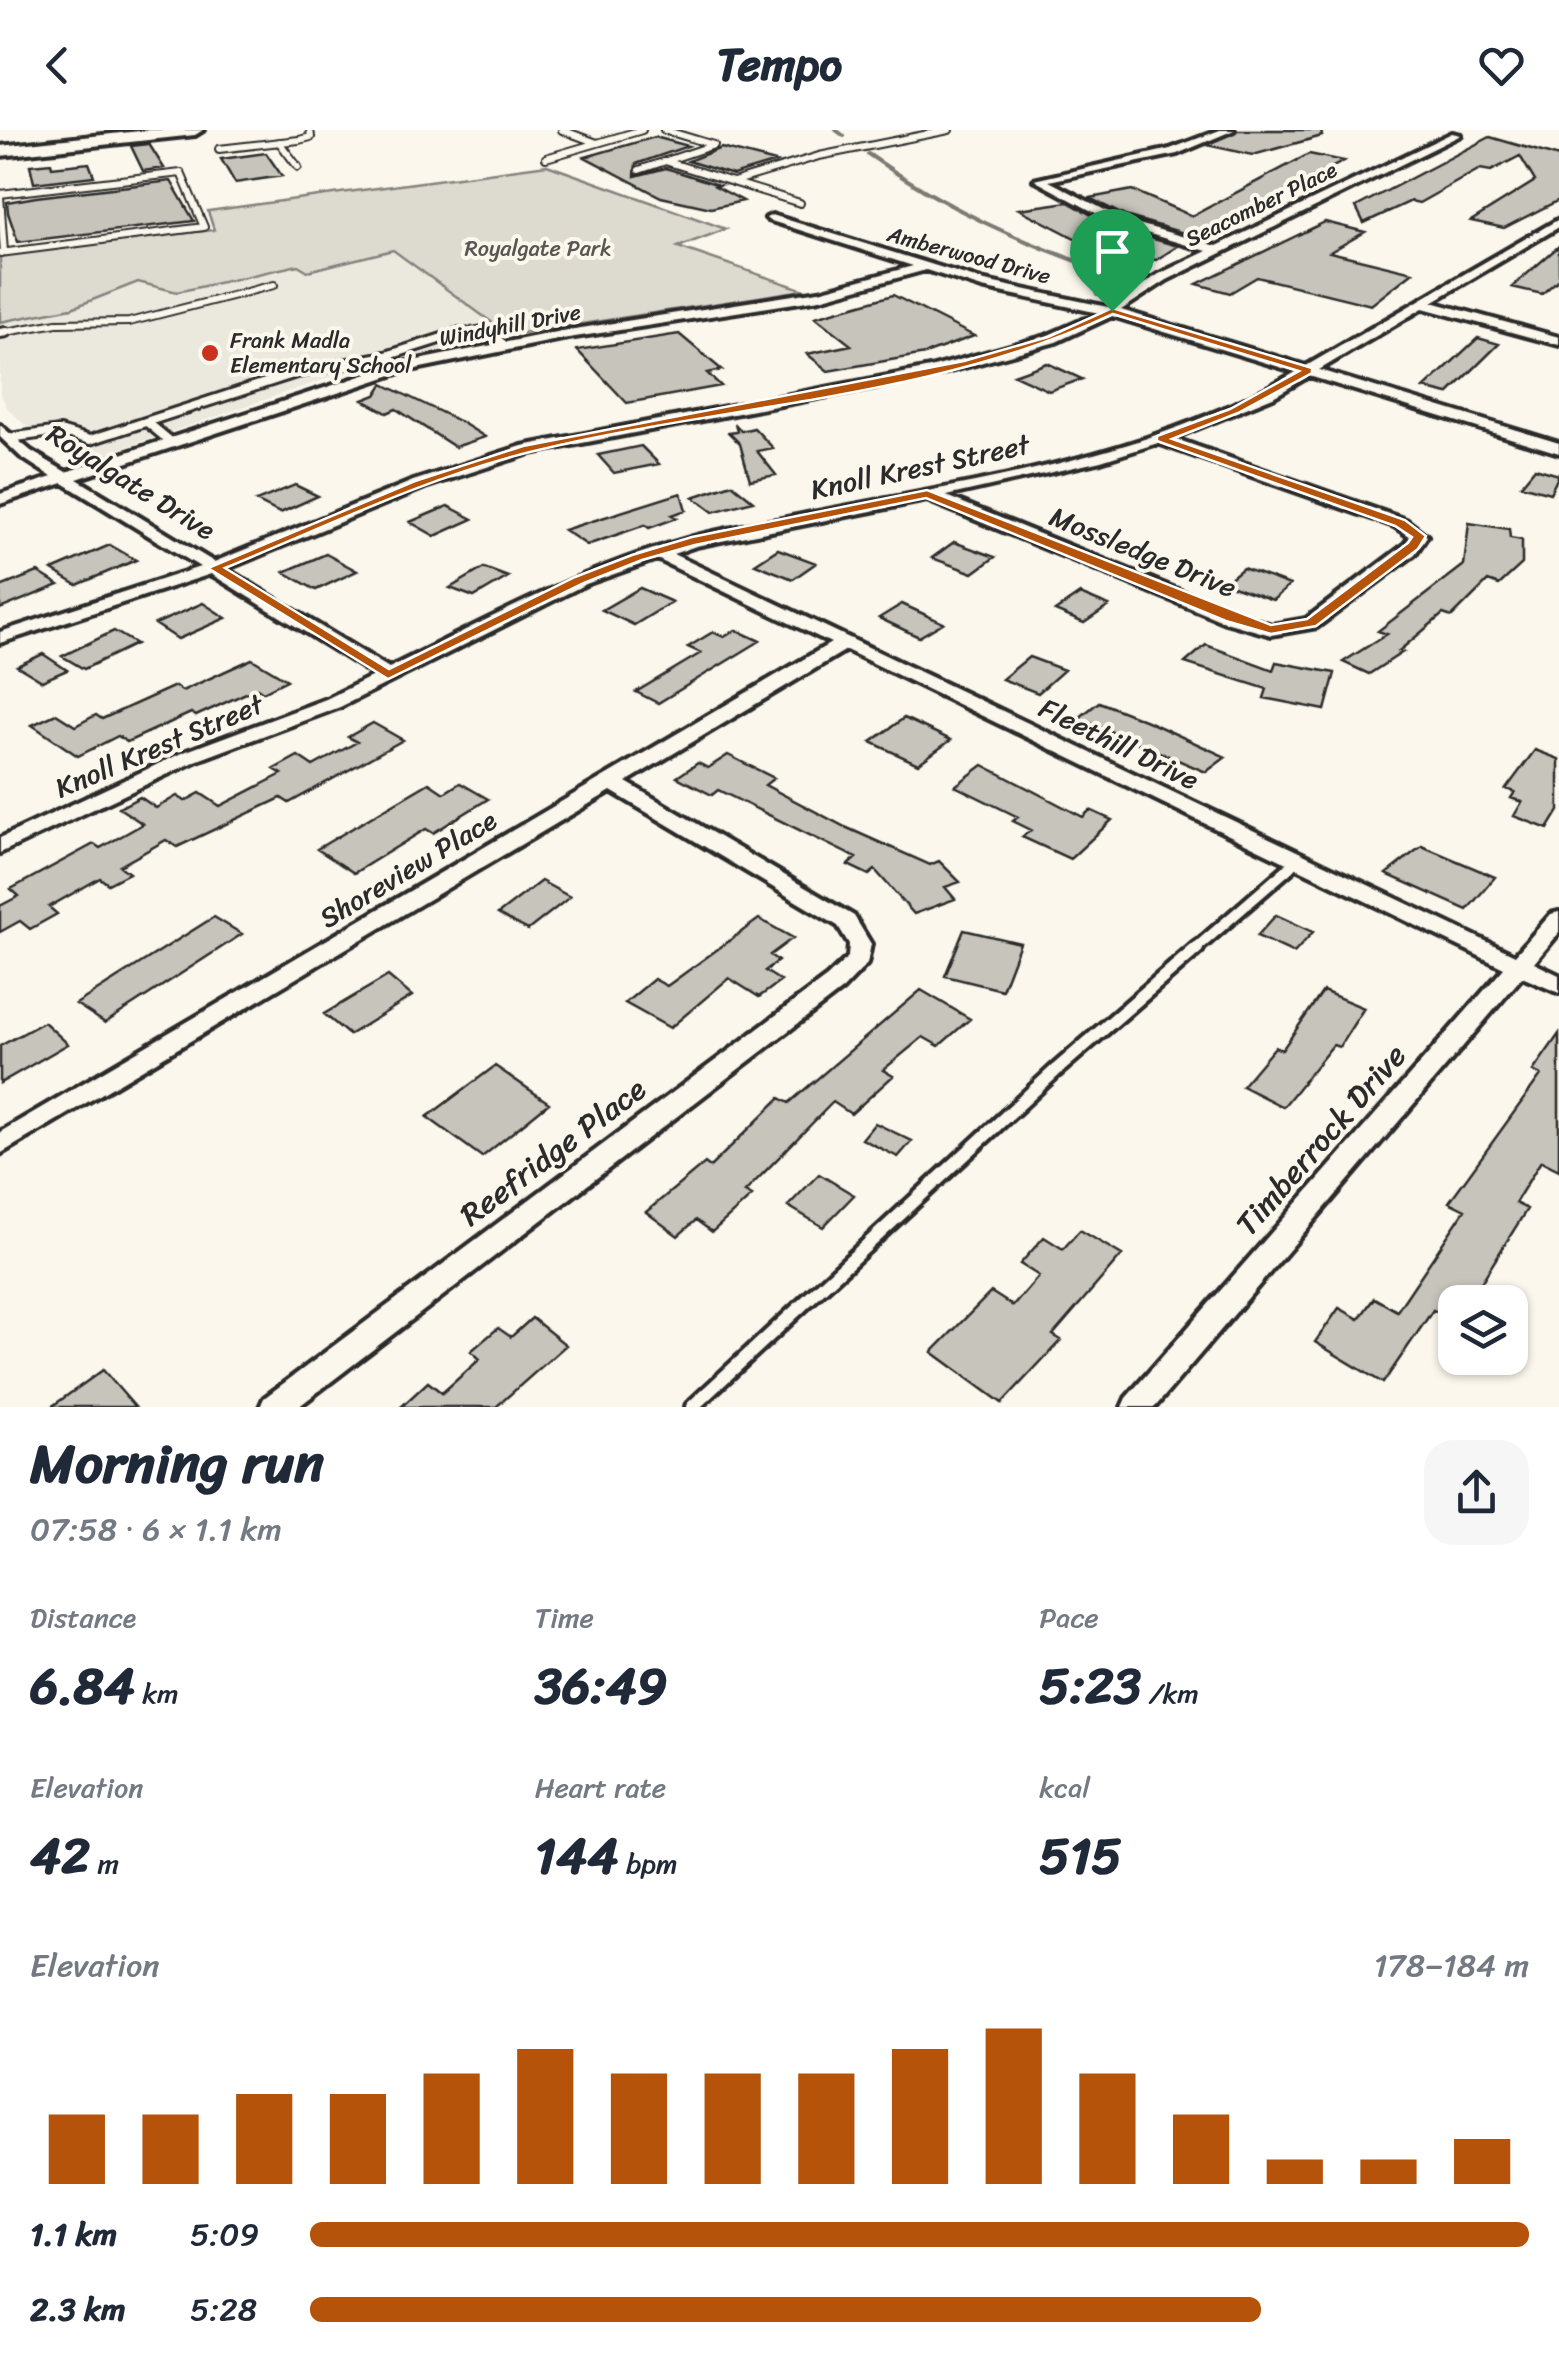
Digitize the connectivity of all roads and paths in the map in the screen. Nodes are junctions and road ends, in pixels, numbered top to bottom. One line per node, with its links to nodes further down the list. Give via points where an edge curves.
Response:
1 (195, 130): 12 (main road)
2 (310, 130): 9 (lane, via 311,138)
3 (562, 130): 10 (lane)
4 (642, 130): 10 (lane)
5 (664, 130): 14 (lane, via 714,145)
6 (949, 130): 17 (lane, via 818,156)
7 (1229, 130): 22 (street, via 1173,152 1039,180 1120,222)
8 (1433, 130): 22 (street, Seacomber Place, via 1456,135)
9 (279, 142): 11 (lane); 15 (lane)
10 (598, 143): 13 (lane)
11 (219, 149)
12 (0, 151)
13 (546, 158)
14 (665, 162): 16 (lane); 17 (lane)
15 (298, 167)
16 (639, 170)
17 (733, 182): 19 (lane)
18 (0, 195): 23 (lane); 23 (lane, via 182,173 204,227)
19 (800, 203)
20 (772, 218): 24 (street, Amberwood Drive)
21 (1559, 222): 26 (street, Knoll Krest Street)
22 (1217, 250): 27 (street, Seacomber Place)
23 (2, 252)
24 (924, 266): 27 (street, Amberwood Drive); 30 (street, Windyhill Drive, via 820,295)
25 (274, 285): 28 (lane, via 129,322)
26 (1422, 303): 29 (street); 33 (street, Knoll Krest Street)
27 (1112, 311): 33 (street, Amberwood Drive); 43 (street, Seacomber Place, via 1052,339 966,364 527,449 406,489)
28 (0, 332)
29 (1559, 341)
30 (504, 345): 31 (lane, via 484,330 467,330); 32 (street, Windyhill Drive)
31 (386, 356): 32 (lane); 34 (lane, via 332,363)
32 (398, 368): 37 (street, Windyhill Drive)
33 (1308, 371): 36 (street, Knoll Krest Street, via 1234,411); 38 (street, Amberwood Drive)
34 (148, 424): 35 (lane, via 90,440 53,428); 37 (lane)
35 (4, 433): 39 (street, Royalgate Drive)
36 (1161, 439): 40 (street, Knoll Krest Street); 40 (street, Mossledge Drive, via 1400,523 1420,536 1311,623 1285,630 1231,618)
37 (171, 442): 39 (street, Windyhill Drive)
38 (1559, 448)
39 (68, 480): 41 (street, Windyhill Drive); 43 (street, Royalgate Drive)
40 (927, 494): 42 (street, Knoll Krest Street)
41 (0, 498)
42 (656, 552): 45 (street, Fleethill Drive); 46 (street, Knoll Krest Street, via 580,580)
43 (214, 568): 44 (street, Seacomber Place); 46 (street, Royalgate Drive)
44 (0, 638)
45 (845, 643): 47 (street, Shoreview Place); 49 (street, Fleethill Drive)
46 (388, 675): 48 (street, Knoll Krest Street)
47 (612, 782): 53 (street, Shoreview Place); 54 (street, Reefridge Place, via 846,922 860,944 859,960)
48 (0, 846)
49 (1298, 860): 51 (street, Fleethill Drive); 55 (lane, via 1054,1071)
50 (1559, 920): 51 (street, Timberrock Drive)
51 (1519, 966): 52 (street, Fleethill Drive); 56 (street, Timberrock Drive)
52 (1559, 985)
53 (0, 1144)
54 (274, 1407)
55 (692, 1407)
56 (1137, 1407)

